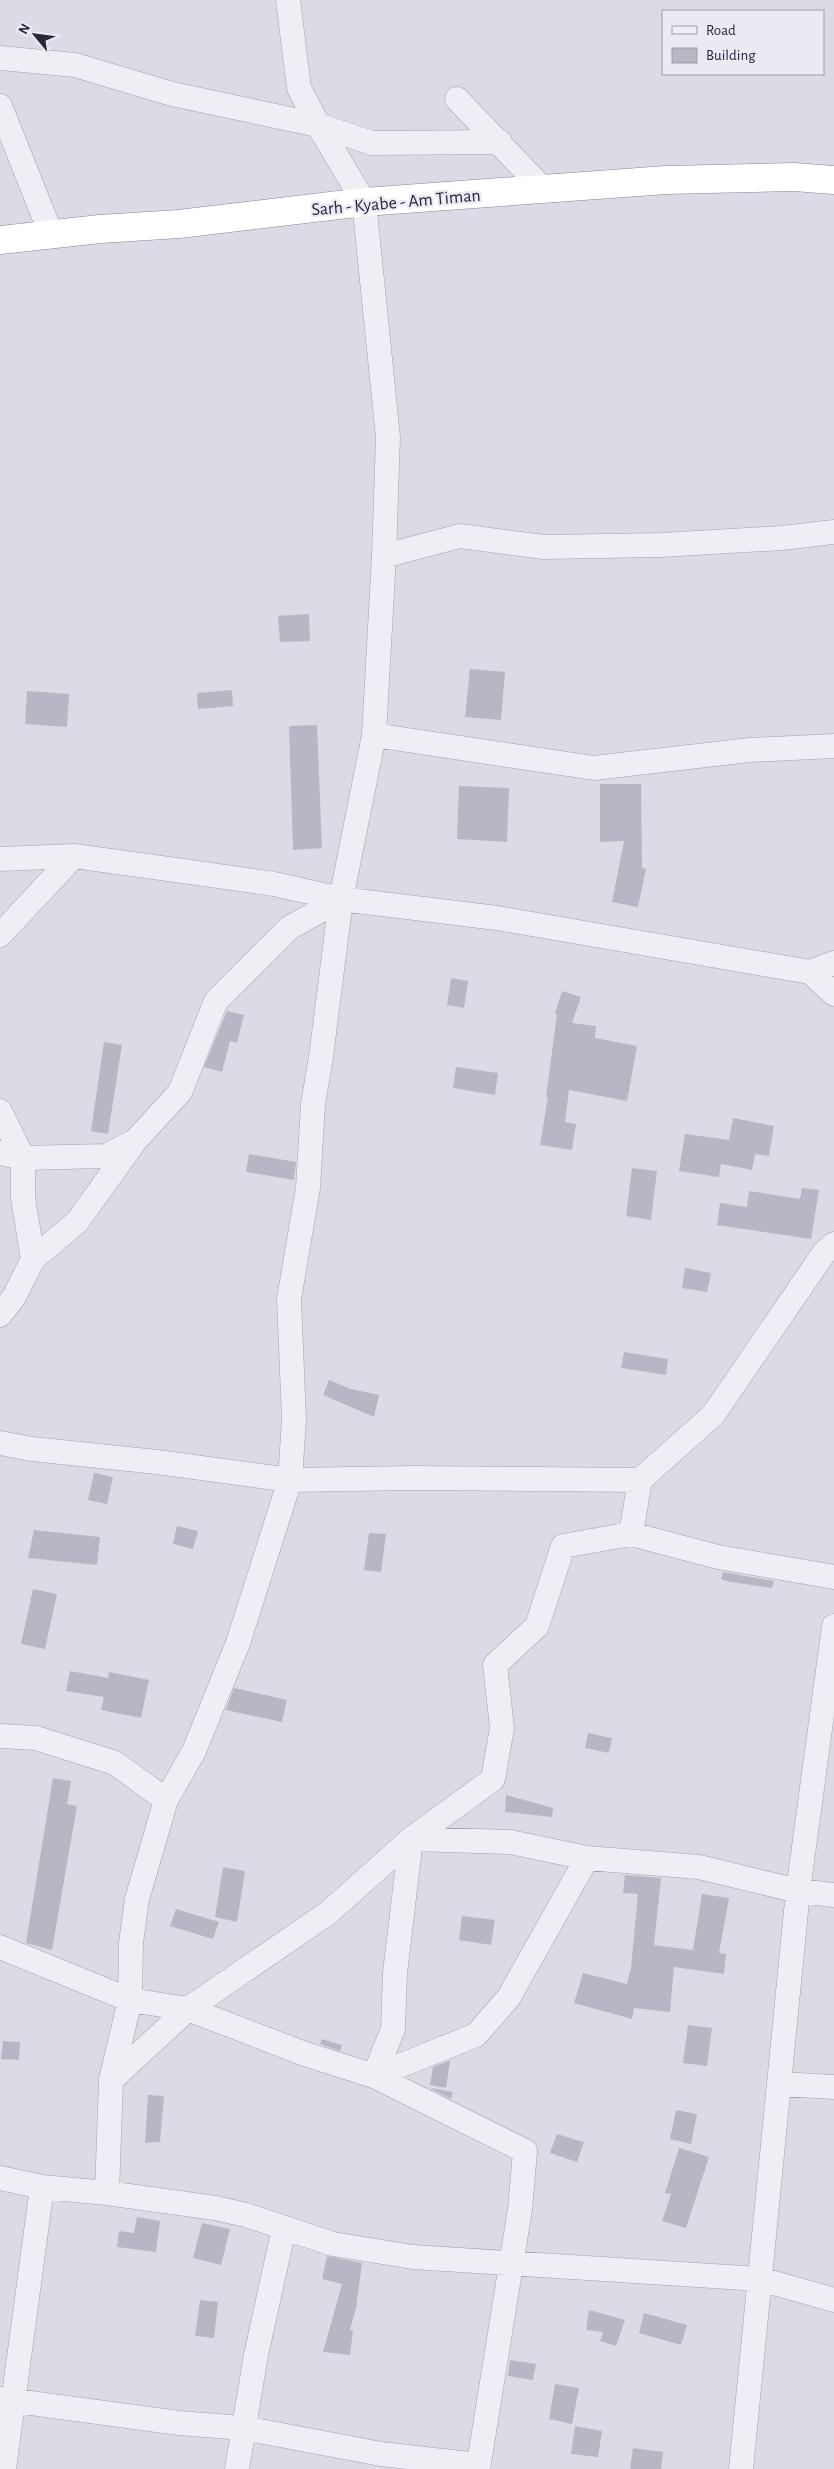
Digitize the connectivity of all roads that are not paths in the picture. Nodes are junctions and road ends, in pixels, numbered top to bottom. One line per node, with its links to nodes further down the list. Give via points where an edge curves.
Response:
1 (288, 0): 5 (street, via 299,88)
2 (0, 58): 5 (street, via 75,65 172,94)
3 (457, 100): 6 (street)
4 (0, 106): 12 (street)
5 (318, 125): 6 (street, via 372,143); 11 (street)
6 (500, 142): 10 (street)
7 (834, 169): 8 (highway, Sarh - Kyabe - Am Timan)
8 (794, 176): 9 (highway, Sarh - Kyabe - Am Timan); 10 (highway, Sarh - Kyabe - Am Timan, via 666,180)
9 (834, 180)
10 (544, 190): 11 (highway, Sarh - Kyabe - Am Timan)
11 (364, 202): 12 (highway, Sarh - Kyabe - Am Timan, via 188,223); 15 (street, via 388,437)
12 (51, 234): 13 (highway, Sarh - Kyabe - Am Timan)
13 (0, 240)
14 (834, 532): 15 (street, via 660,545 544,547 460,536)
15 (384, 556): 16 (street)
16 (374, 735): 17 (street, via 594,768 750,750); 20 (street)
17 (834, 746)
18 (74, 856): 19 (street); 20 (street, via 274,884); 21 (street)
19 (0, 859)
20 (341, 899): 23 (street, via 497,918); 26 (street, via 289,928 216,1001 180,1092); 33 (street, via 313,1104 308,1188 289,1299 294,1418)
21 (0, 935)
22 (834, 963): 23 (street)
23 (810, 972): 24 (street)
24 (834, 994)
25 (0, 1111): 28 (street)
26 (135, 1141): 28 (street, via 106,1156); 30 (street, via 77,1222)
27 (0, 1153): 28 (street)
28 (23, 1158): 30 (street, via 23,1198)
29 (834, 1244): 34 (street, via 824,1253 713,1415)
30 (34, 1259): 31 (street, via 14,1297)
31 (0, 1315)
32 (0, 1443): 33 (street)
33 (290, 1480): 34 (street); 39 (street, via 238,1643 213,1709)
34 (640, 1480): 35 (street)
35 (631, 1534): 36 (street, via 718,1557); 40 (street, via 563,1546 537,1626 495,1665 502,1728 493,1779)
36 (834, 1577)
37 (834, 1626): 42 (street)
38 (0, 1736): 39 (street, via 36,1738 115,1763)
39 (166, 1800): 45 (street, via 137,1899 131,1943)
40 (411, 1839): 41 (street, via 510,1842); 46 (street, via 328,1913); 47 (street, via 395,1973 393,2029)
41 (587, 1858): 42 (street, via 699,1867); 47 (street, via 509,1997 476,2035)
42 (798, 1891): 43 (street); 49 (street)
43 (834, 1895)
44 (0, 1947): 45 (street)
45 (130, 2000): 46 (street); 48 (street)
46 (188, 2009): 47 (street, via 305,2054); 48 (street)
47 (374, 2076): 55 (street, via 525,2152 520,2209)
48 (111, 2080): 53 (street)
49 (780, 2084): 50 (street); 56 (street)
50 (834, 2086)
51 (0, 2178): 52 (street)
52 (42, 2187): 53 (street); 58 (street)
53 (107, 2193): 54 (street, via 215,2208)
54 (284, 2228): 55 (street, via 332,2244 413,2257); 59 (street, via 256,2355)
55 (510, 2262): 56 (street); 60 (street)
56 (760, 2279): 57 (street); 63 (street)
57 (834, 2300)
58 (7, 2400): 59 (street, via 178,2424); 61 (street)
59 (244, 2428): 60 (street, via 381,2454); 62 (street)
60 (478, 2467)
61 (4, 2469)
62 (237, 2469)
63 (741, 2469)

